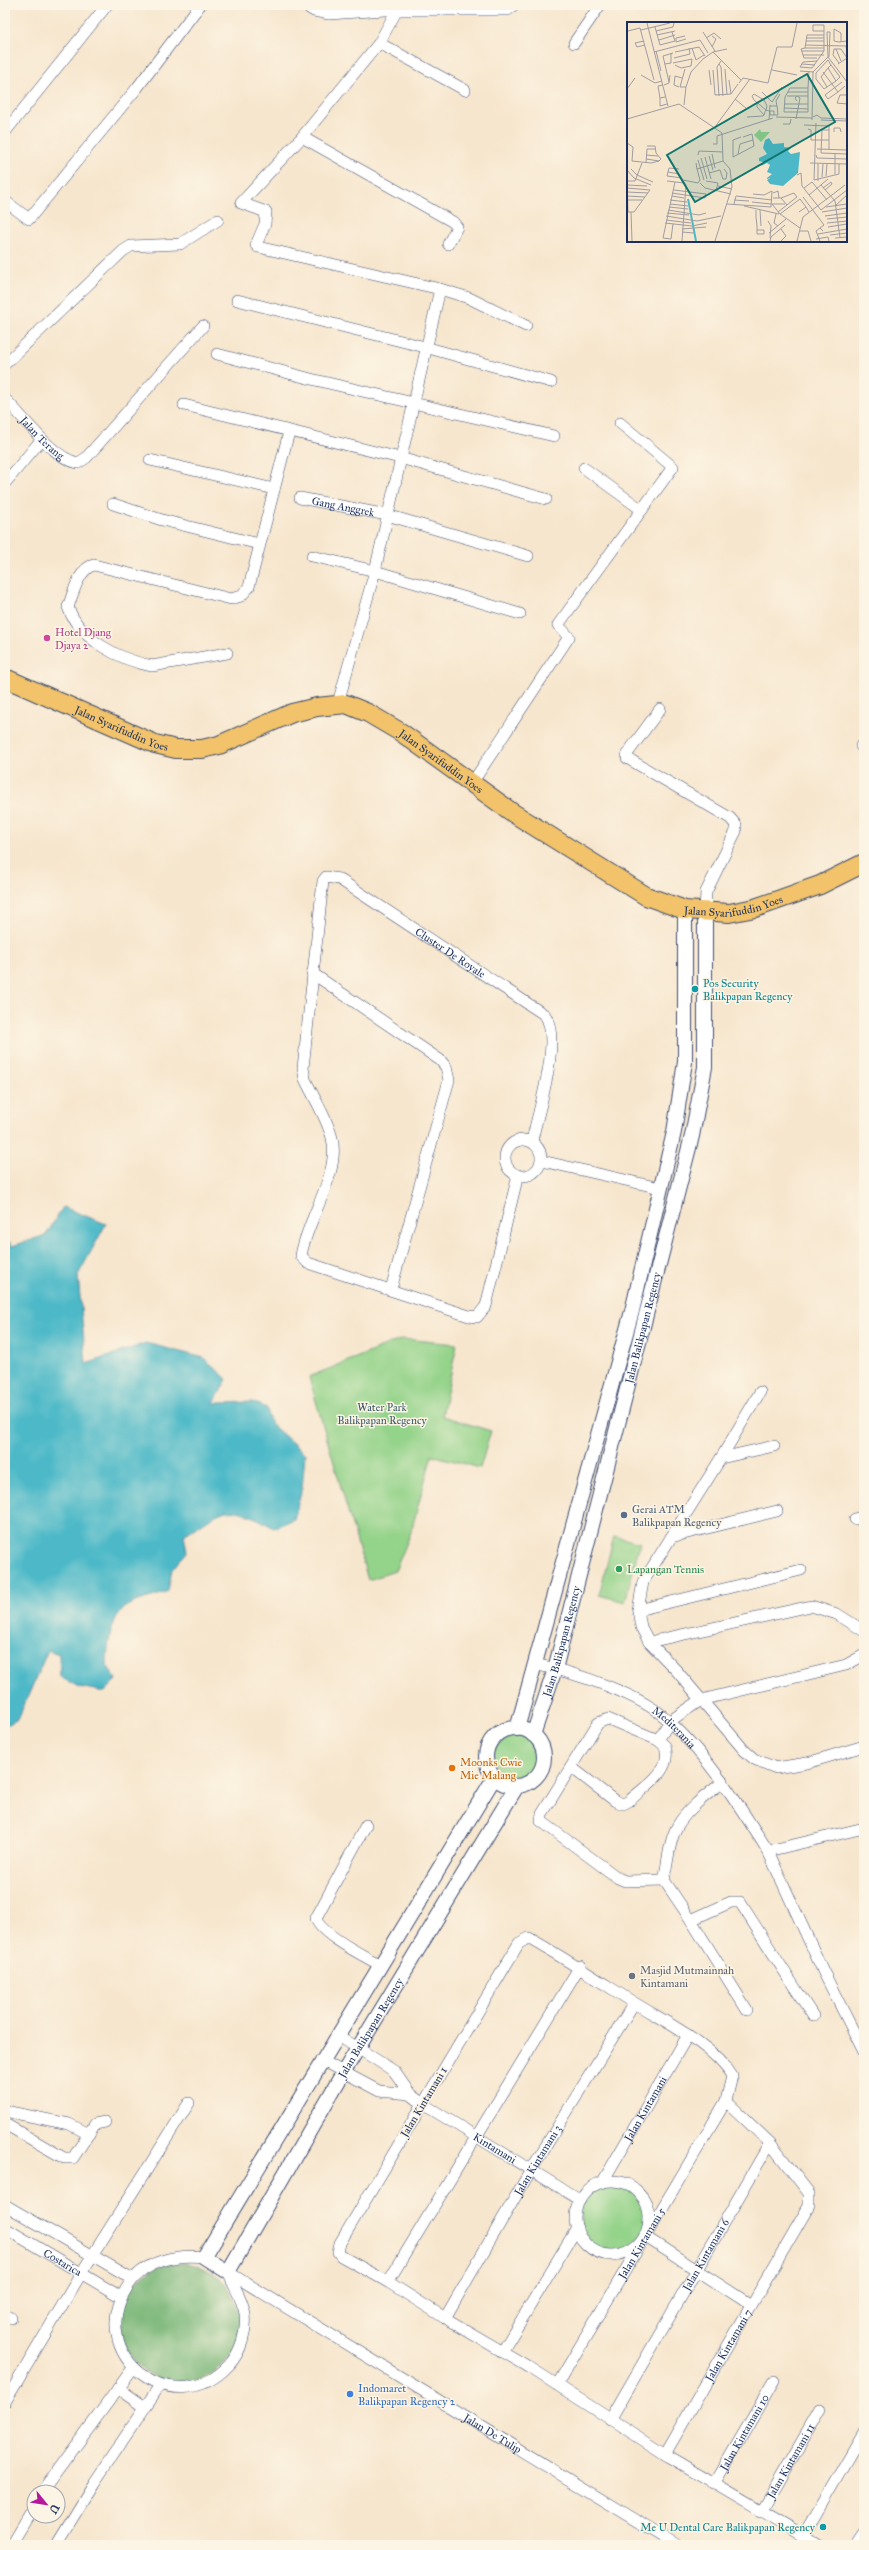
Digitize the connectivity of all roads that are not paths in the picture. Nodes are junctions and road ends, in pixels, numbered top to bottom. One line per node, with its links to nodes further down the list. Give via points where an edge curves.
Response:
1 (107, 5): 12 (street)
2 (200, 5): 14 (street, via 138,88 29,219)
3 (304, 5): 7 (street, via 324,13)
4 (514, 5): 6 (street, via 508,10)
5 (600, 5): 10 (street)
6 (433, 7): 8 (street)
7 (349, 9): 8 (street)
8 (398, 10): 9 (street)
9 (379, 43): 11 (street); 13 (street)
10 (574, 43)
11 (465, 90)
12 (5, 132)
13 (302, 137): 16 (street, via 453,222 457,227); 17 (street, via 241,203 266,212 257,246)
14 (5, 201)
15 (218, 220): 23 (street, via 180,244 131,246 123,251)
16 (448, 244)
17 (440, 290): 20 (street, via 469,298); 21 (street)
18 (237, 300): 21 (street)
19 (203, 326): 31 (street, Jalan Terang, via 86,458 78,463 72,462)
20 (526, 326)
21 (425, 347): 24 (street); 26 (street)
22 (217, 354): 26 (street, via 311,379)
23 (5, 364)
24 (551, 382)
25 (5, 399): 31 (street, Jalan Terang)
26 (413, 401): 30 (street); 32 (street)
27 (184, 405): 29 (street)
28 (620, 423): 40 (street, via 673,467)
29 (289, 432): 32 (street); 36 (street)
30 (554, 436)
31 (42, 438): 35 (street)
32 (400, 458): 38 (street); 41 (street)
33 (150, 460): 36 (street)
34 (584, 468): 40 (street)
35 (5, 484)
36 (274, 489): 42 (street)
37 (300, 498): 41 (street, Gang Anggrek)
38 (546, 499)
39 (113, 504): 42 (street, via 162,520)
40 (642, 510): 51 (street, via 558,625 569,637)
41 (387, 515): 44 (street, Gang Anggrek); 45 (street)
42 (259, 544): 47 (street, via 249,587 241,596 232,599 94,565 83,572 68,607 75,624 85,634 112,651 142,664 152,666)
43 (312, 556): 45 (street)
44 (528, 556)
45 (375, 571): 46 (street); 49 (street)
46 (520, 614)
47 (227, 653)
48 (5, 678): 49 (highway, Jalan Syarifuddin Yoes, via 155,744 176,749 202,749 218,745 292,713)
49 (338, 703): 51 (highway, Jalan Syarifuddin Yoes, via 368,713 402,733)
50 (660, 709): 54 (street, via 627,758 730,818 736,825 736,831 706,892)
51 (472, 783): 53 (highway, Jalan Syarifuddin Yoes, via 513,813 646,896)
52 (864, 863): 54 (highway, Jalan Syarifuddin Yoes, via 820,885 755,908 728,913)
53 (685, 910): 54 (highway, Jalan Syarifuddin Yoes); 56 (street, Jalan Balikpapan Regency, via 686,1062)
54 (705, 912): 58 (street, Jalan Balikpapan Regency, via 705,1067)
55 (312, 973): 57 (street, Cluster De Royale, via 323,881 326,877 332,876 546,1015 551,1023 551,1052); 64 (street, Cluster De Royale, via 303,1068 305,1079 332,1138 334,1151 330,1171 301,1256 308,1263); 64 (street, via 440,1060 449,1073)
56 (673, 1138): 58 (street); 61 (street, Jalan Balikpapan Regency)
57 (532, 1141): 59 (street, via 540,1149); 60 (street, via 517,1141 506,1151 505,1161 510,1170)
58 (690, 1141): 63 (street, Jalan Balikpapan Regency)
59 (542, 1161): 60 (street, via 533,1173); 61 (street)
60 (518, 1175): 64 (street, Cluster De Royale, via 483,1312 477,1317 470,1316)
61 (660, 1188): 62 (street, Jalan Balikpapan Regency)
62 (654, 1215): 63 (street); 65 (street, Jalan Balikpapan Regency)
63 (669, 1220): 65 (street, Jalan Balikpapan Regency)
64 (391, 1289)
65 (638, 1313): 76 (street, Jalan Balikpapan Regency); 77 (street, Jalan Balikpapan Regency)
66 (760, 1392): 68 (street)
67 (774, 1446): 68 (street)
68 (721, 1458): 70 (street)
69 (777, 1511): 70 (street)
70 (671, 1537): 72 (street, via 643,1582)
71 (801, 1570): 72 (street)
72 (638, 1610): 74 (street, via 641,1627)
73 (864, 1631): 74 (street, via 837,1614 811,1606)
74 (649, 1642): 78 (street)
75 (864, 1655): 78 (street, via 846,1665)
76 (534, 1664): 77 (street, Mediterania); 80 (street, Jalan Balikpapan Regency)
77 (555, 1668): 79 (street, Mediterania, via 640,1701); 81 (street, Jalan Balikpapan Regency)
78 (701, 1700): 79 (street); 83 (street, via 744,1750 762,1764 776,1768 807,1763)
79 (670, 1721): 82 (street); 86 (street, Mediterania)
80 (517, 1729): 81 (street); 85 (street, via 500,1732 488,1745 486,1762)
81 (533, 1735): 87 (street, via 542,1747 541,1770 531,1781)
82 (658, 1740): 84 (street, via 604,1719 598,1722); 84 (street, via 665,1746 667,1753 663,1770 629,1801 622,1804)
83 (864, 1746)
84 (571, 1767): 91 (street, via 542,1814 541,1821 545,1826 618,1878 625,1881)
85 (494, 1778): 87 (street, via 501,1783); 94 (street)
86 (723, 1782): 90 (street, Mediterania); 91 (street, via 684,1816 678,1825)
87 (517, 1786): 101 (street, Jalan Balikpapan Regency)
88 (366, 1825): 94 (street, via 316,1918 317,1924 328,1934)
89 (864, 1828): 90 (street)
90 (768, 1850): 102 (street, Mediterania, via 823,1971)
91 (664, 1880): 92 (street)
92 (691, 1920): 97 (street); 98 (street, via 736,1900 740,1902)
93 (519, 1943): 95 (street, Jalan Kintamani 5, via 528,1938); 108 (street, Jalan Kintamani 1)
94 (380, 1965): 99 (street)
95 (580, 1966): 96 (street, Jalan Kintamani 5); 113 (street)
96 (634, 2003): 100 (street, Jalan Kintamani 5); 115 (street, Jalan Kintamani 3)
97 (747, 2010)
98 (813, 2016)
99 (337, 2035): 101 (street); 103 (street)
100 (688, 2035): 106 (street, Jalan Kintamani 5, via 730,2072 732,2083); 116 (street, Jalan Kintamani)
101 (358, 2048): 104 (street, Jalan Balikpapan Regency); 105 (street, via 394,2071)
102 (864, 2052)
103 (322, 2060): 104 (street); 123 (street)
104 (343, 2073): 105 (street, via 379,2091); 126 (street, Jalan Balikpapan Regency)
105 (410, 2094): 108 (street, Kintamani)
106 (726, 2101): 114 (street); 121 (street, Jalan Kintamani 5)
107 (189, 2103): 122 (street)
108 (423, 2104): 113 (street, Kintamani); 128 (street, Jalan Kintamani 1, via 340,2243 338,2252)
109 (5, 2111): 112 (street, via 69,2124)
110 (105, 2122): 112 (street, via 95,2124)
111 (5, 2124): 112 (street, via 64,2158 73,2158)
112 (89, 2134)
113 (477, 2138): 115 (street, Kintamani); 128 (street)
114 (770, 2143): 124 (street, Jalan Kintamani 6); 130 (street, via 811,2199)
115 (531, 2170): 117 (street, Kintamani); 131 (street, Jalan Kintamani 3)
116 (602, 2182): 117 (street, via 586,2192); 121 (street, via 621,2182 638,2192 644,2199 649,2218)
117 (580, 2200): 120 (street, via 575,2218)
118 (5, 2205): 122 (street, Costarica)
119 (5, 2228): 125 (street, Costarica)
120 (577, 2228): 121 (street, via 586,2244 602,2254 622,2254); 132 (street)
121 (645, 2237): 124 (street, Jalan Kintamani 7); 136 (street, Jalan Kintamani 5)
122 (92, 2257): 125 (street); 127 (street, Costarica)
123 (204, 2257): 126 (street); 127 (street, via 190,2256 160,2261 145,2268)
124 (696, 2268): 130 (street, Jalan Kintamani 7); 141 (street, Jalan Kintamani 6)
125 (82, 2272): 129 (street, Costarica); 138 (street)
126 (228, 2272): 135 (street, via 245,2314 243,2336 233,2361 222,2373 208,2382 193,2387 176,2388); 152 (street, Jalan De Tulip)
127 (133, 2279): 129 (street)
128 (388, 2282): 131 (street)
129 (121, 2297): 133 (street, via 115,2324 117,2340)
130 (751, 2305): 143 (street, Jalan Kintamani 7)
131 (444, 2318): 132 (street)
132 (502, 2352): 136 (street)
133 (133, 2368): 135 (street); 137 (street)
134 (774, 2381): 145 (street, Jalan Kintamani 10)
135 (160, 2385): 139 (street)
136 (557, 2385): 141 (street)
137 (118, 2388): 139 (street); 144 (street)
138 (5, 2402)
139 (145, 2408): 151 (street)
140 (820, 2410): 146 (street, Jalan Kintamani 11)
141 (610, 2420): 143 (street)
142 (864, 2430): 149 (street)
143 (665, 2454): 145 (street)
144 (48, 2484)
145 (714, 2484): 146 (street)
146 (761, 2512): 149 (street)
147 (26, 2520): 150 (street)
148 (864, 2533): 154 (street)
149 (803, 2535): 153 (street)
150 (11, 2545)
151 (56, 2545)
152 (676, 2545)
153 (820, 2545)
154 (856, 2545)

